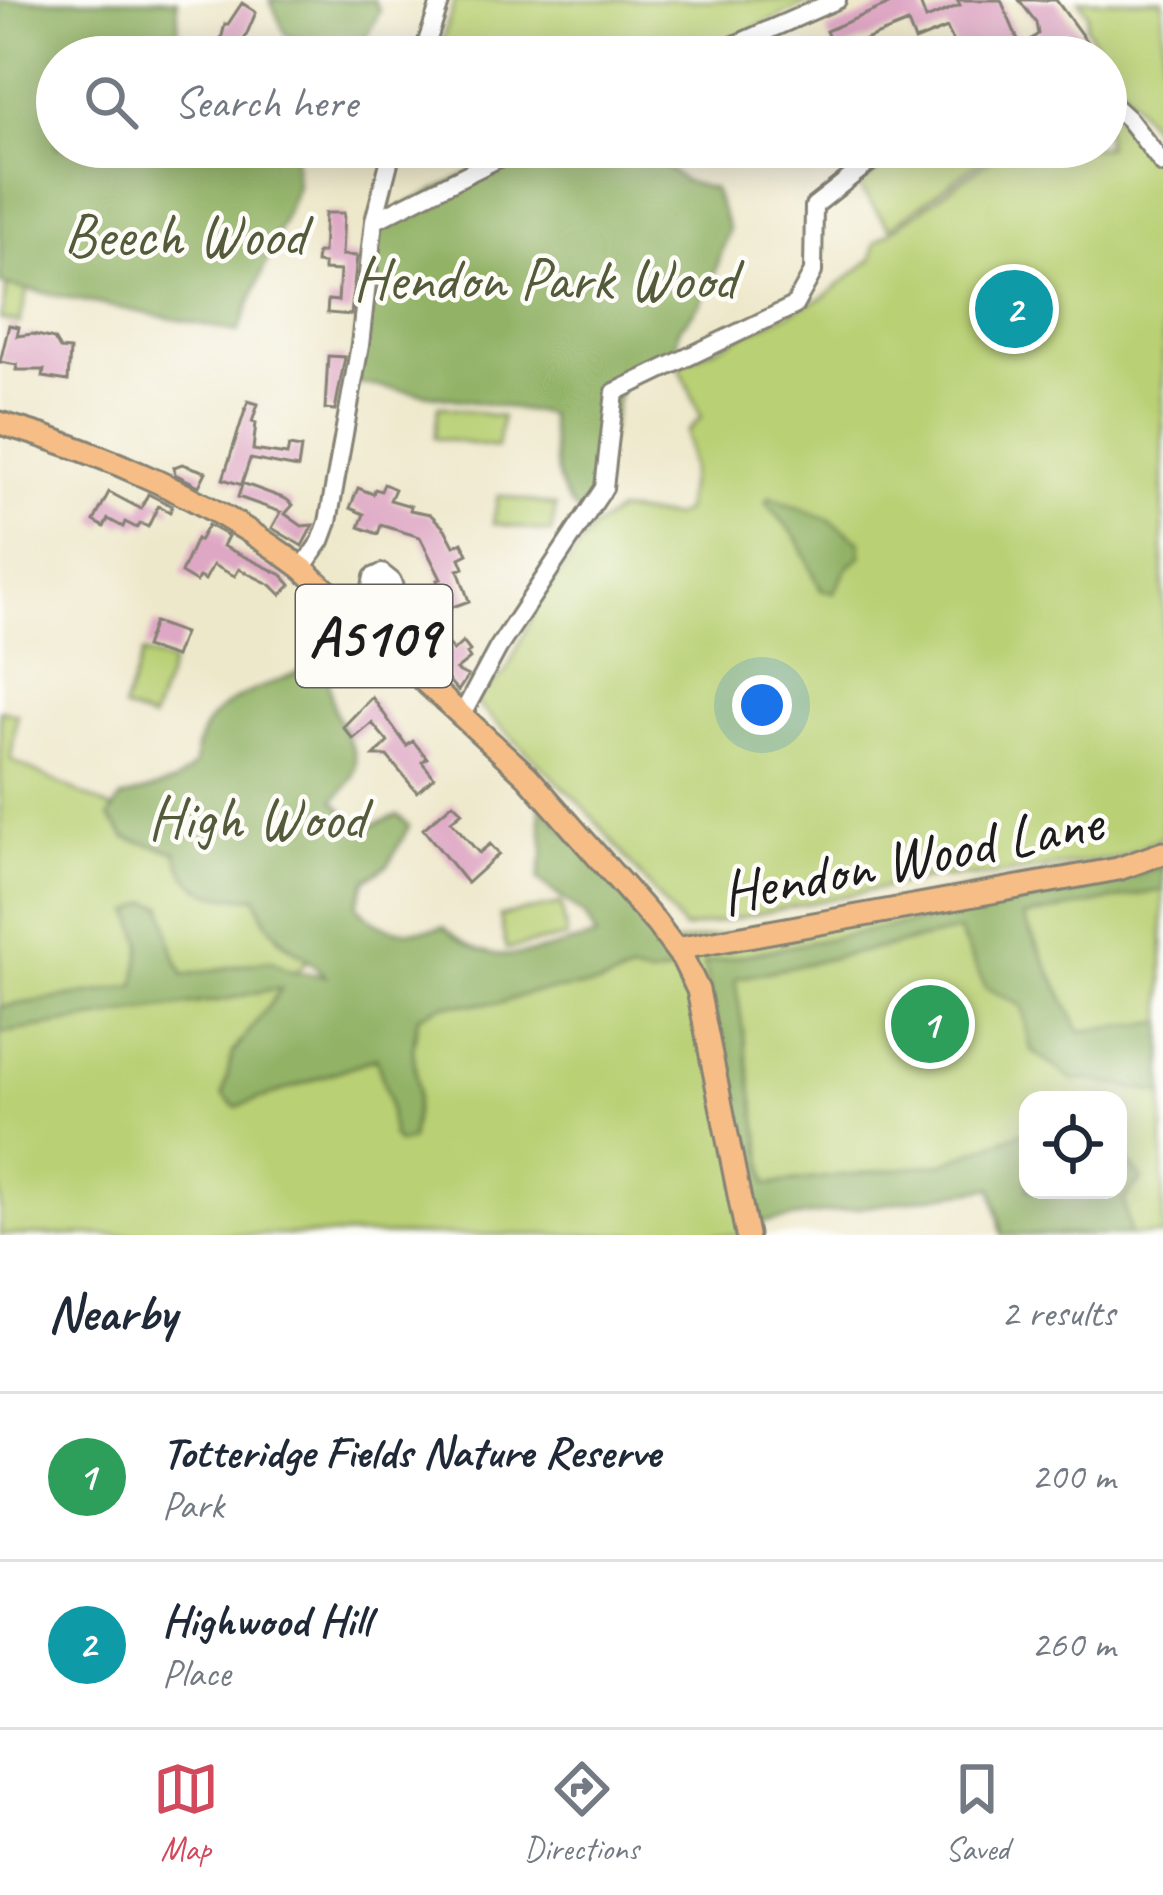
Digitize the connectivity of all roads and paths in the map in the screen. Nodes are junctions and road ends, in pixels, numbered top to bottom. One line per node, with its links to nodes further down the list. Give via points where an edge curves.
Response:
1 (441, 0): 3 (street)
2 (836, 0): 4 (street)
3 (429, 36)
4 (755, 36)
5 (1127, 118): 6 (street)
6 (1163, 164)
7 (388, 168): 10 (street)
8 (479, 168): 10 (street)
9 (862, 168): 15 (street, via 814,206 813,272 794,305 611,397 604,488)
10 (374, 221): 12 (street, via 328,522)
11 (0, 423): 12 (main road, A5109, via 138,474)
12 (302, 568): 14 (main road, A5109)
13 (370, 592): 14 (street)
14 (350, 614): 15 (main road, A5109)
15 (463, 713): 17 (main road, A5109)
16 (1163, 853): 17 (main road, Hendon Wood Lane, via 1118,869)
17 (676, 949): 18 (main road, A5109, via 698,990)
18 (747, 1235)

